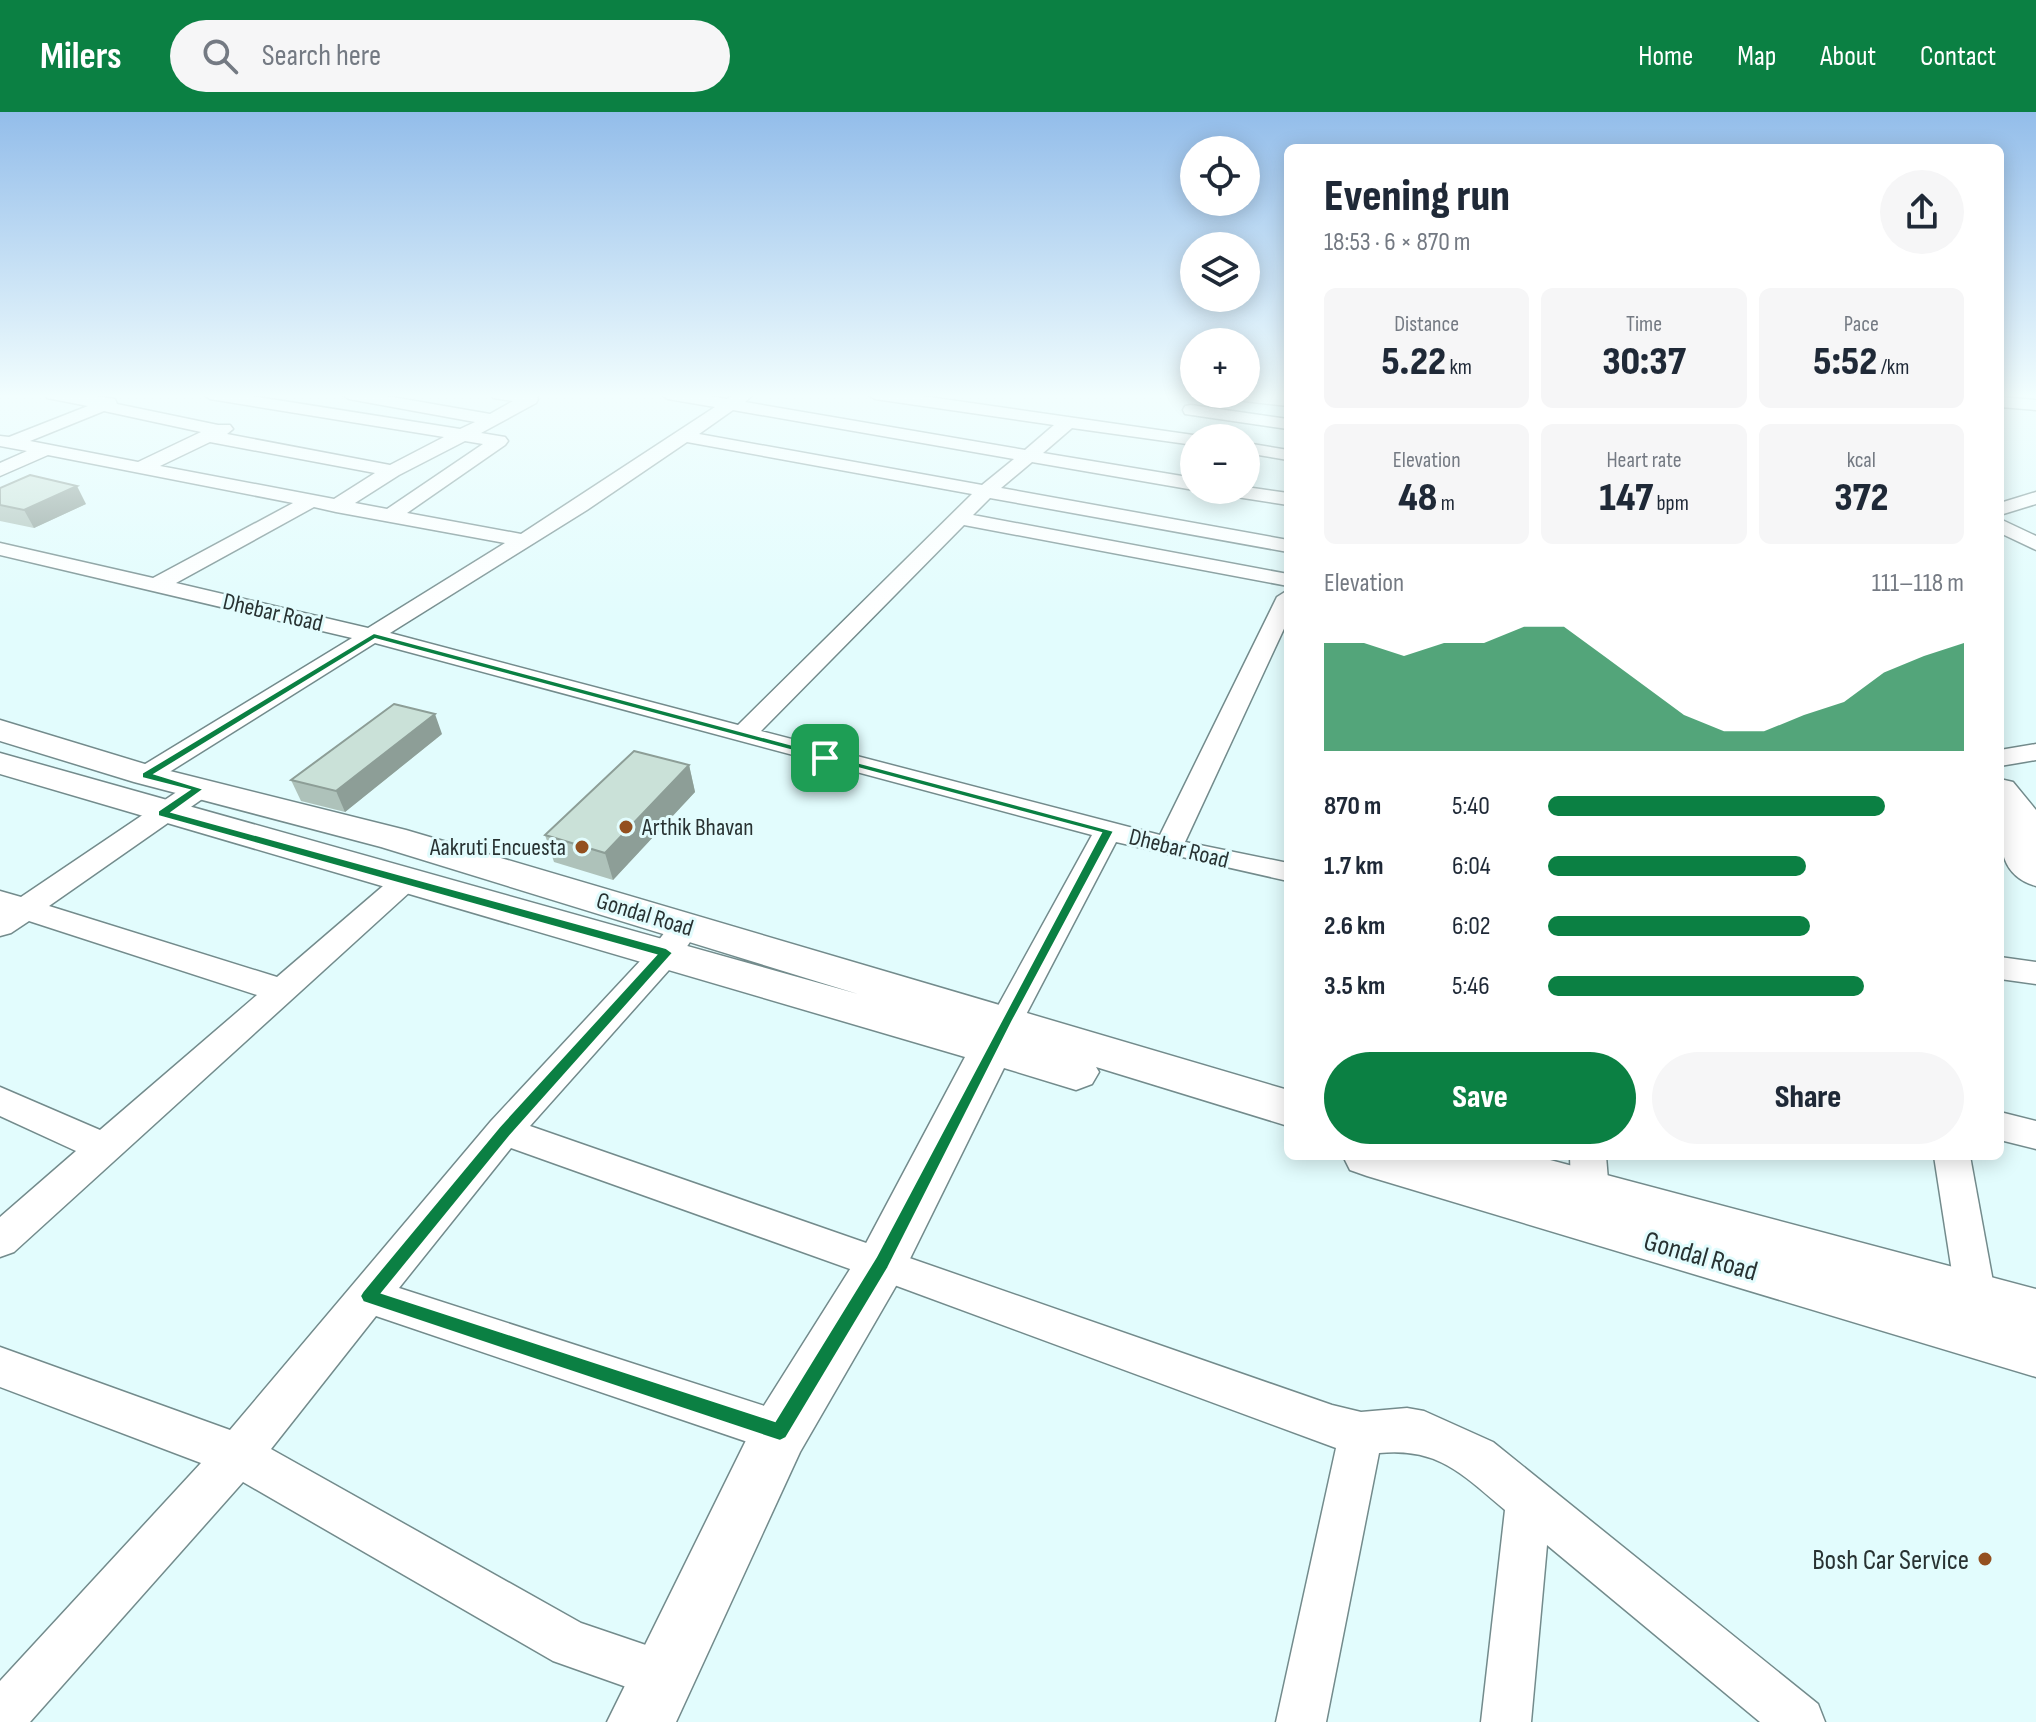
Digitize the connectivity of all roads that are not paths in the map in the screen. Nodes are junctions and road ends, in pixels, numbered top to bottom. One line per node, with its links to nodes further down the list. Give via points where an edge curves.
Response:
1 (138, 469): 15 (street)
2 (382, 469): 9 (street)
3 (396, 469): 9 (street)
4 (458, 469): 18 (street)
5 (633, 469): 23 (street)
6 (858, 469): 11 (street)
7 (1013, 469): 11 (street)
8 (1113, 469): 10 (street)
9 (392, 471): 16 (street)
10 (1180, 481)
11 (984, 493): 19 (street); 25 (street)
12 (1260, 495): 13 (street)
13 (1284, 498)
14 (2036, 498): 20 (street)
15 (312, 500): 16 (street); 28 (street)
16 (336, 506): 18 (street)
17 (2036, 514): 21 (street)
18 (389, 516): 23 (street)
19 (959, 518): 27 (street); 31 (street)
20 (2004, 519)
21 (2004, 521)
22 (2004, 524): 24 (street)
23 (525, 541): 30 (street)
24 (2036, 544)
25 (1284, 545)
26 (1, 549): 28 (street, Dhebar Road)
27 (1284, 579)
28 (157, 585): 30 (street, Dhebar Road)
29 (1284, 605): 42 (street)
30 (374, 636): 31 (street, Dhebar Road); 35 (street)
31 (742, 736): 39 (street, Dhebar Road)
32 (2036, 752): 34 (street)
33 (1, 756): 35 (main road, Gondal Road); 38 (main road, Gondal Road)
34 (2004, 757)
35 (146, 775): 36 (main road, Gondal Road)
36 (199, 789): 38 (street); 47 (main road, Gondal Road, via 393,838)
37 (2004, 795): 41 (main road)
38 (162, 813): 45 (main road, Gondal Road); 46 (street)
39 (1108, 831): 42 (street, Dhebar Road); 51 (street)
40 (2004, 834): 44 (main road)
41 (2036, 834)
42 (1169, 846): 43 (street, Dhebar Road)
43 (1284, 871)
44 (2036, 873)
45 (407, 881): 47 (main road, Gondal Road); 50 (street)
46 (8, 912): 50 (street)
47 (676, 940): 51 (main road, Gondal Road); 55 (street)
48 (2004, 969): 49 (street)
49 (2036, 973)
50 (283, 991): 58 (street)
51 (999, 1035): 53 (main road, Gondal Road); 56 (main road, Gondal Road); 64 (main road)
52 (0, 1101): 58 (street)
53 (1284, 1107)
54 (2004, 1127): 57 (street)
55 (504, 1131): 64 (street); 65 (street)
56 (1284, 1131)
57 (2036, 1135)
58 (106, 1149): 63 (street)
59 (1382, 1160): 67 (main road, Gondal Road)
60 (1489, 1160): 62 (main road, Gondal Road)
61 (1953, 1160): 66 (street)
62 (1589, 1174): 66 (main road, Gondal Road)
63 (0, 1240)
64 (882, 1263): 69 (main road); 70 (street)
65 (369, 1296): 69 (street); 71 (street)
66 (1976, 1298): 67 (main road, Gondal Road)
67 (2035, 1340)
68 (0, 1367): 71 (street)
69 (780, 1432): 73 (main road)
70 (1361, 1433): 72 (street, via 1407,1429 1442,1439); 75 (street)
71 (238, 1455): 73 (street, via 570,1644); 74 (street)
72 (1529, 1498): 76 (street); 77 (street)
73 (653, 1699)
74 (0, 1718)
75 (1301, 1722)
76 (1506, 1722)
77 (1800, 1722)

